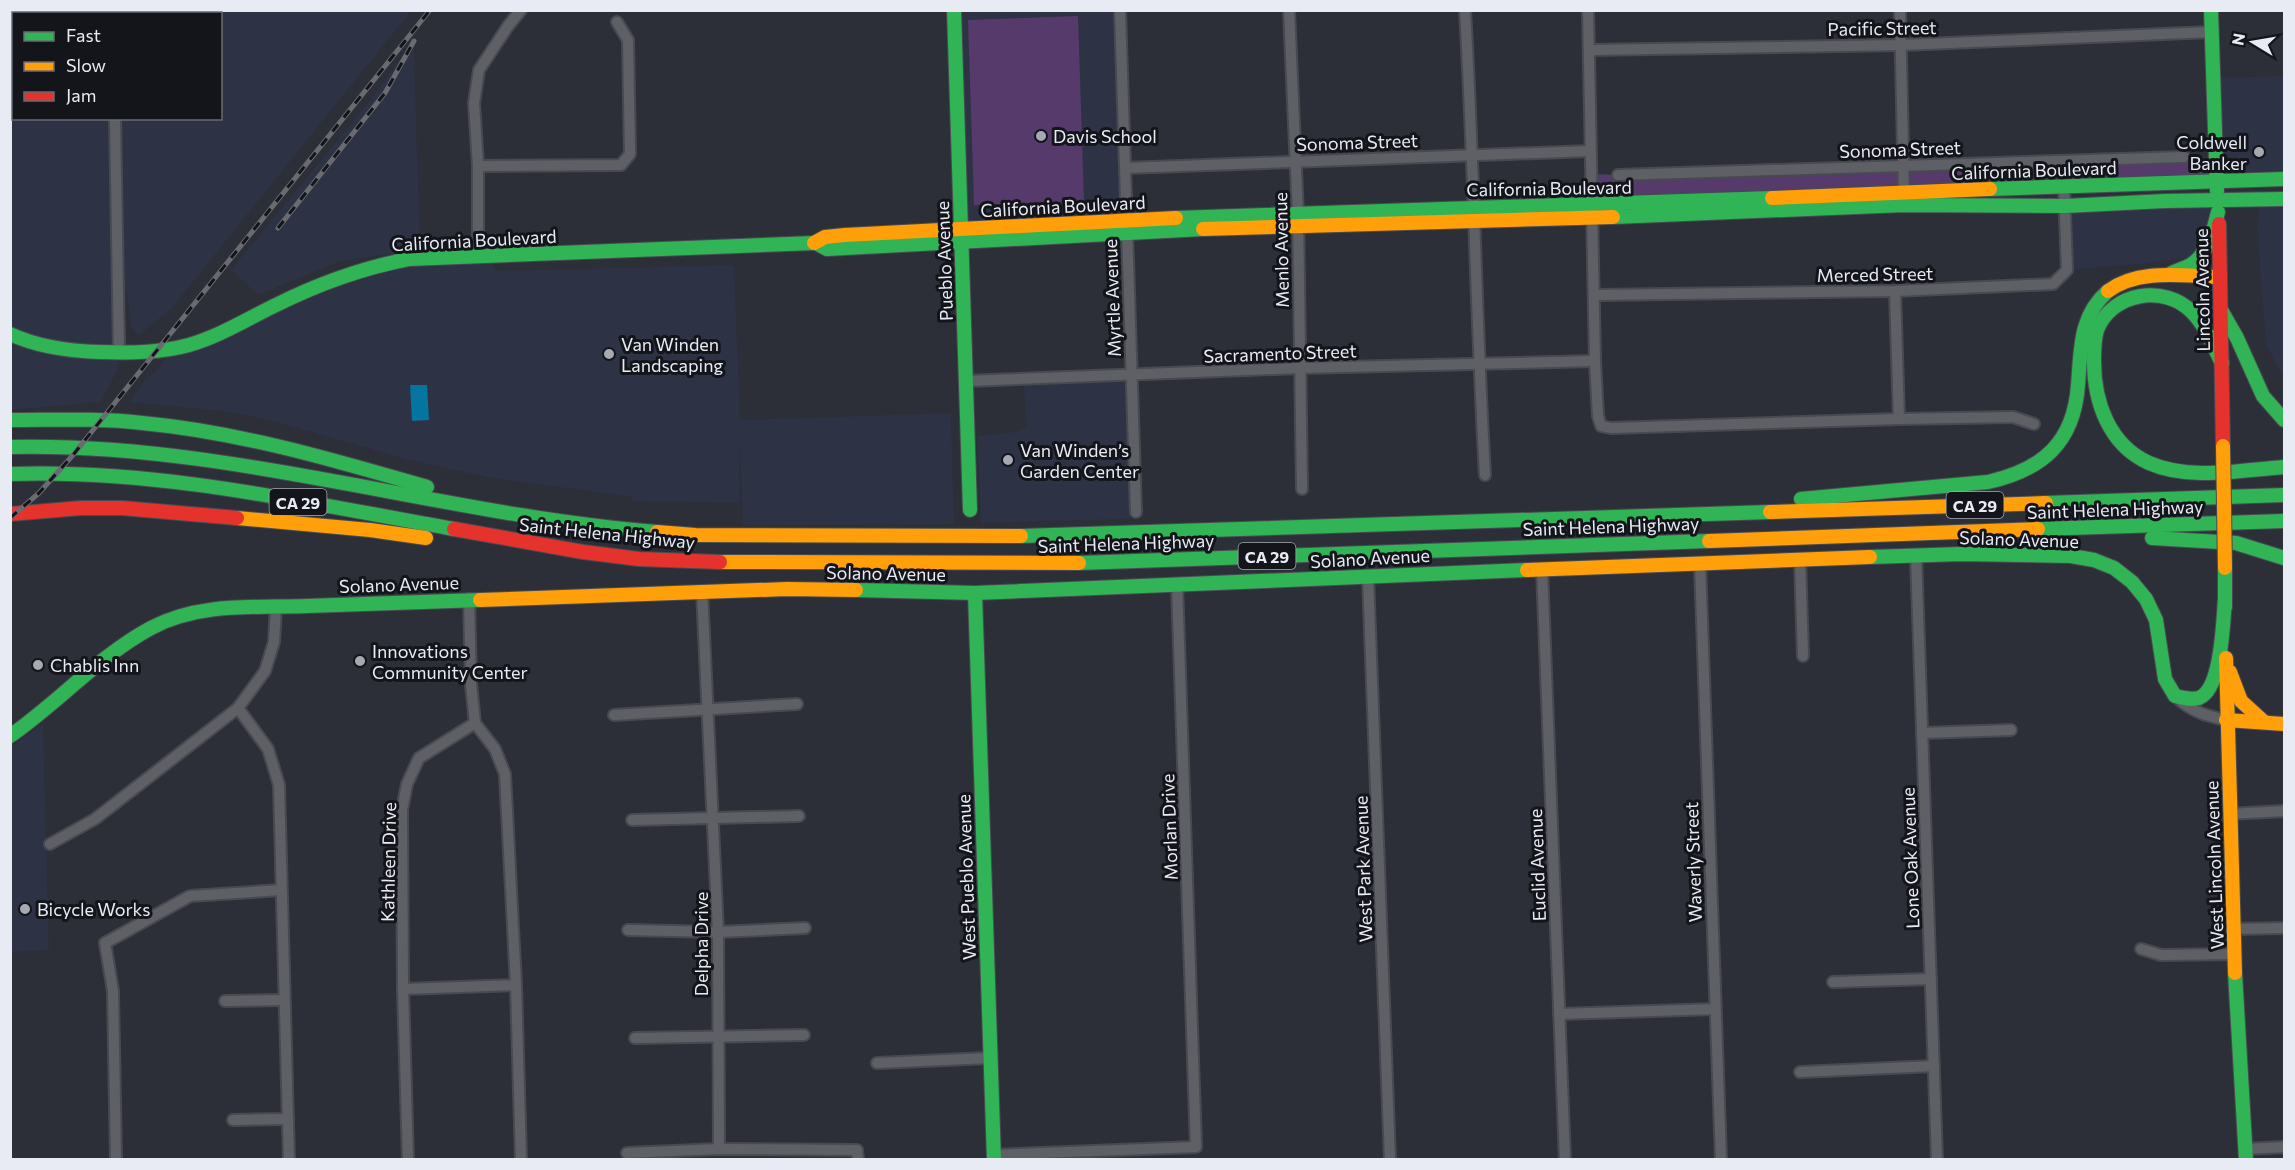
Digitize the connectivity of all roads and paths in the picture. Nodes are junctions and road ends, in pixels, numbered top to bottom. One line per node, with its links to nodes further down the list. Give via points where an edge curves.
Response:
1 (521, 10): 19 (street, via 479,70 474,102)
2 (954, 10): 33 (main road, Pueblo Avenue)
3 (1120, 10): 20 (street, Myrtle Avenue)
4 (1289, 10): 17 (street, Menlo Avenue)
5 (1465, 10): 15 (street)
6 (1588, 10): 12 (street)
7 (1900, 10): 11 (street)
8 (2211, 10): 10 (main road, Lincoln Avenue)
9 (618, 22): 19 (street, via 628,40 630,154 621,165)
10 (2211, 32): 11 (street, Pacific Street); 23 (main road, Lincoln Avenue)
11 (1900, 45): 12 (street, Pacific Street); 18 (street)
12 (1589, 50): 14 (street)
13 (115, 120): 41 (street)
14 (1590, 150): 15 (street, Sonoma Street); 29 (street)
15 (1473, 154): 17 (street, Sonoma Street); 30 (street)
16 (2184, 158): 18 (street, Sonoma Street)
17 (1295, 161): 20 (street, Sonoma Street); 31 (street, Menlo Avenue)
18 (1904, 165): 21 (street, Sonoma Street); 25 (street)
19 (478, 166): 34 (street)
20 (1125, 168): 32 (street, Myrtle Avenue)
21 (1618, 175)
22 (2284, 179): 23 (main road, California Boulevard)
23 (2216, 182): 24 (main road, California Boulevard); 28 (main road, Lincoln Avenue)
24 (2064, 186): 25 (main road, California Boulevard); 27 (street, Merced Street)
25 (1904, 199): 27 (main road, California Boulevard); 29 (main road, California Boulevard)
26 (2284, 199): 28 (main road, California Boulevard)
27 (2065, 206): 28 (main road, California Boulevard); 37 (street, Merced Street, via 2067,270 2053,284)
28 (2218, 206): 35 (main road, via 2211,240 2202,255); 36 (main road, Lincoln Avenue)
29 (1591, 212): 30 (main road, California Boulevard); 38 (street)
30 (1473, 214): 31 (main road, California Boulevard); 44 (street)
31 (1298, 220): 32 (main road, California Boulevard); 45 (street, Menlo Avenue)
32 (1127, 226): 33 (main road, California Boulevard); 46 (street, Myrtle Avenue)
33 (960, 236): 34 (main road, California Boulevard, via 845,235 825,237 816,243); 47 (main road, Pueblo Avenue)
34 (478, 256): 41 (main road, California Boulevard, via 409,258 360,269 189,345 156,352)
35 (2164, 277): 36 (main road); 61 (main road, via 2130,279 2114,286 2096,302 2084,322 2079,346 2076,412 2067,433 2034,468 1988,482)
36 (2220, 277): 39 (main road, Lincoln Avenue)
37 (1895, 291): 38 (street, Merced Street); 48 (street)
38 (1594, 295): 42 (street)
39 (2221, 310): 43 (main road, Lincoln Avenue); 50 (main road, via 2265,399)
40 (10, 334): 41 (main road, California Boulevard, via 57,350)
41 (119, 352)
42 (1595, 361): 44 (street, Sacramento Street); 48 (street, via 1598,417 1601,426 1611,428)
43 (2222, 363): 53 (main road, via 2186,306 2147,293 2128,298 2111,310 2099,326 2094,346 2095,388 2101,413 2113,435 2130,452 2171,470); 70 (main road, Lincoln Avenue, bridge)
44 (1478, 364): 45 (street, Sacramento Street); 55 (street)
45 (1299, 368): 46 (street, Sacramento Street); 56 (street, Menlo Avenue)
46 (1131, 375): 47 (street, Sacramento Street); 59 (street, Myrtle Avenue)
47 (966, 381): 58 (main road, Pueblo Avenue)
48 (1899, 419): 51 (street, via 2013,417)
49 (10, 420): 62 (main road, via 159,424 249,439)
50 (2284, 420)
51 (2034, 424)
52 (10, 447): 62 (main road, Saint Helena Highway / CA 29, via 104,446 165,452)
53 (2284, 467)
54 (10, 474): 65 (main road, Saint Helena Highway / CA 29, via 81,472 204,484)
55 (1485, 475)
56 (1302, 489)
57 (2284, 495): 61 (main road, Saint Helena Highway / CA 29)
58 (970, 510)
59 (1136, 512)
60 (10, 514): 65 (main road, via 122,507)
61 (1666, 516): 62 (main road, Saint Helena Highway / CA 29, via 1062,536 695,535 630,531)
62 (530, 517)
63 (2284, 521): 64 (main road, Saint Helena Highway / CA 29)
64 (1952, 533): 65 (main road, Saint Helena Highway / CA 29, via 1065,564 694,562); 67 (main road, via 2214,540 2248,545)
65 (583, 552)
66 (1916, 556): 68 (main road, Solano Avenue); 81 (main road, Solano Avenue, via 2071,556 2114,568 2146,599 2156,620 2166,680); 91 (street, Lone Oak Avenue)
67 (2284, 558)
68 (1800, 559): 69 (main road, Solano Avenue); 80 (street)
69 (1700, 564): 71 (main road, Solano Avenue); 113 (street, Waverly Street)
70 (2225, 568): 77 (main road, West Lincoln Avenue)
71 (1542, 569): 72 (main road, Solano Avenue); 114 (street, Euclid Avenue)
72 (1368, 578): 73 (main road, Solano Avenue); 136 (street, West Park Avenue)
73 (1177, 584): 75 (main road, Solano Avenue); 124 (street, Morlan Drive)
74 (702, 591): 75 (main road, Solano Avenue); 76 (main road, Solano Avenue); 84 (street, Delpha Drive)
75 (975, 593): 118 (main road, West Pueblo Avenue)
76 (469, 599): 78 (main road, Solano Avenue); 88 (street)
77 (2225, 599): 79 (main road, West Lincoln Avenue); 81 (main road, via 2217,672 2212,685 2199,699)
78 (276, 607): 83 (street, via 274,642 265,671); 92 (main road, Solano Avenue, via 205,610 177,616 149,629)
79 (2226, 654): 86 (main road, West Lincoln Avenue); 87 (main road, via 2241,701)
80 (1803, 656)
81 (2175, 696): 86 (street, via 2187,708)
82 (796, 704): 84 (street)
83 (238, 708): 98 (street, via 95,819); 99 (street, via 268,749 279,785)
84 (706, 708): 85 (street); 96 (street, Delpha Drive)
85 (614, 715)
86 (2226, 720): 87 (main road); 94 (main road, West Lincoln Avenue)
87 (2264, 722): 89 (main road)
88 (475, 723): 109 (street, via 495,749 505,774); 110 (street, Kathleen Drive, via 419,758 407,784 402,810)
89 (2284, 724)
90 (2011, 730): 91 (street)
91 (1922, 733): 107 (street, Lone Oak Avenue)
92 (10, 736)
93 (2284, 811): 94 (street)
94 (2229, 814): 102 (main road, West Lincoln Avenue)
95 (799, 816): 96 (street)
96 (714, 817): 97 (street); 104 (street, Delpha Drive)
97 (632, 820)
98 (50, 844)
99 (281, 891): 111 (street); 130 (street, via 190,896 105,943 113,990)
100 (805, 928): 104 (street)
101 (2284, 928): 102 (street)
102 (2233, 929): 106 (main road, West Lincoln Avenue)
103 (628, 930): 104 (street)
104 (718, 932): 117 (street, Delpha Drive)
105 (2141, 949): 106 (street, via 2161,955)
106 (2235, 954): 128 (main road, West Lincoln Avenue)
107 (1931, 979): 108 (street); 120 (street, Lone Oak Avenue)
108 (1833, 982)
109 (516, 985): 110 (street); 133 (street)
110 (403, 989): 132 (street, Kathleen Drive)
111 (284, 1000): 112 (street); 122 (street)
112 (225, 1001)
113 (1715, 1009): 114 (street); 138 (street, Waverly Street)
114 (1559, 1014): 137 (street, Euclid Avenue)
115 (804, 1035): 117 (street)
116 (635, 1038): 117 (street)
117 (717, 1038): 126 (street, Delpha Drive)
118 (989, 1058): 119 (street); 129 (main road, West Pueblo Avenue)
119 (877, 1063)
120 (1934, 1066): 121 (street); 139 (street, Lone Oak Avenue)
121 (1800, 1072)
122 (288, 1119): 123 (street); 131 (street)
123 (233, 1120)
124 (1196, 1147): 129 (street); 135 (street, Morlan Drive)
125 (2284, 1147): 128 (street)
126 (719, 1149): 127 (street); 134 (street, via 857,1150)
127 (627, 1153)
128 (2246, 1154)
129 (994, 1157)
130 (116, 1160)
131 (289, 1160)
132 (408, 1160)
133 (521, 1160)
134 (858, 1160)
135 (1196, 1160)
136 (1390, 1160)
137 (1564, 1160)
138 (1721, 1160)
139 (1937, 1160)

